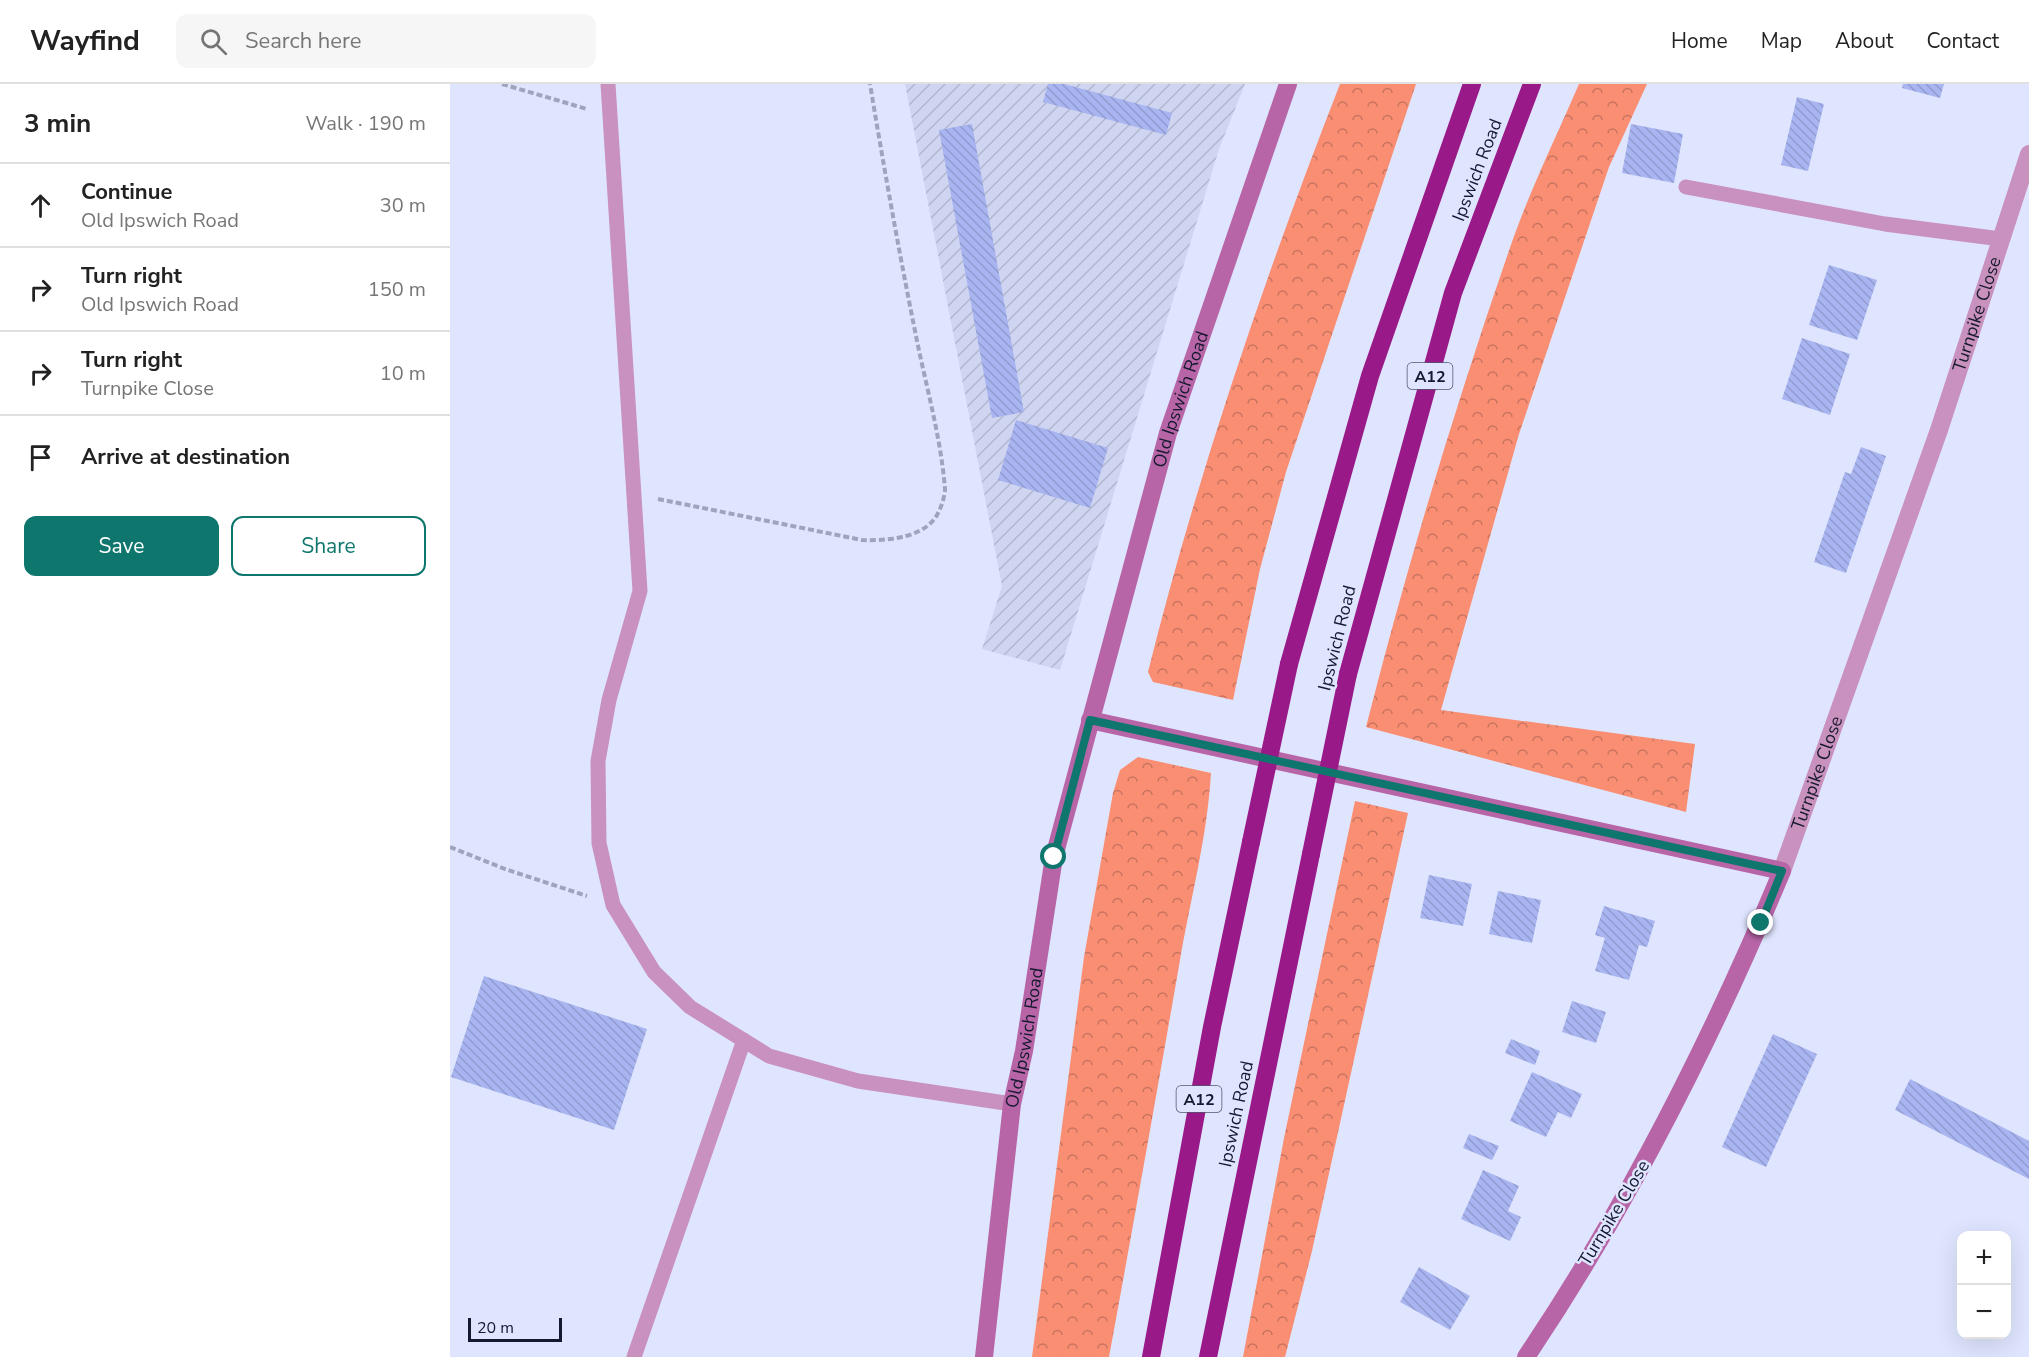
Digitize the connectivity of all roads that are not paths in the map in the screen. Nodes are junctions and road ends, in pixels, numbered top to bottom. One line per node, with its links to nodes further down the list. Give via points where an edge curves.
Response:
1 (608, 84): 10 (lane, via 640,591 609,700 598,761 599,843 613,905 654,972 690,1007)
2 (1288, 84): 8 (street, Old Ipswich Road, via 1168,433)
3 (1472, 84): 14 (highway, Ipswich Road / A12, bridge, via 1370,376 1289,664 1212,1027)
4 (1532, 84): 15 (highway, Ipswich Road / A12, bridge, via 1453,293 1348,674)
5 (2029, 154): 7 (street, Turnpike Close)
6 (1686, 187): 7 (lane, via 1885,224)
7 (2001, 239): 9 (street, Turnpike Close, via 1939,430)
8 (1090, 720): 9 (street); 11 (street, Old Ipswich Road, via 1054,857)
9 (1782, 871): 16 (street, Turnpike Close, via 1708,1040 1663,1129)
10 (744, 1040): 11 (lane, via 769,1056 858,1081); 12 (lane)
11 (1012, 1104): 13 (street, Old Ipswich Road)
12 (634, 1357)
13 (984, 1357)
14 (1151, 1357)
15 (1208, 1357)
16 (1526, 1357)

